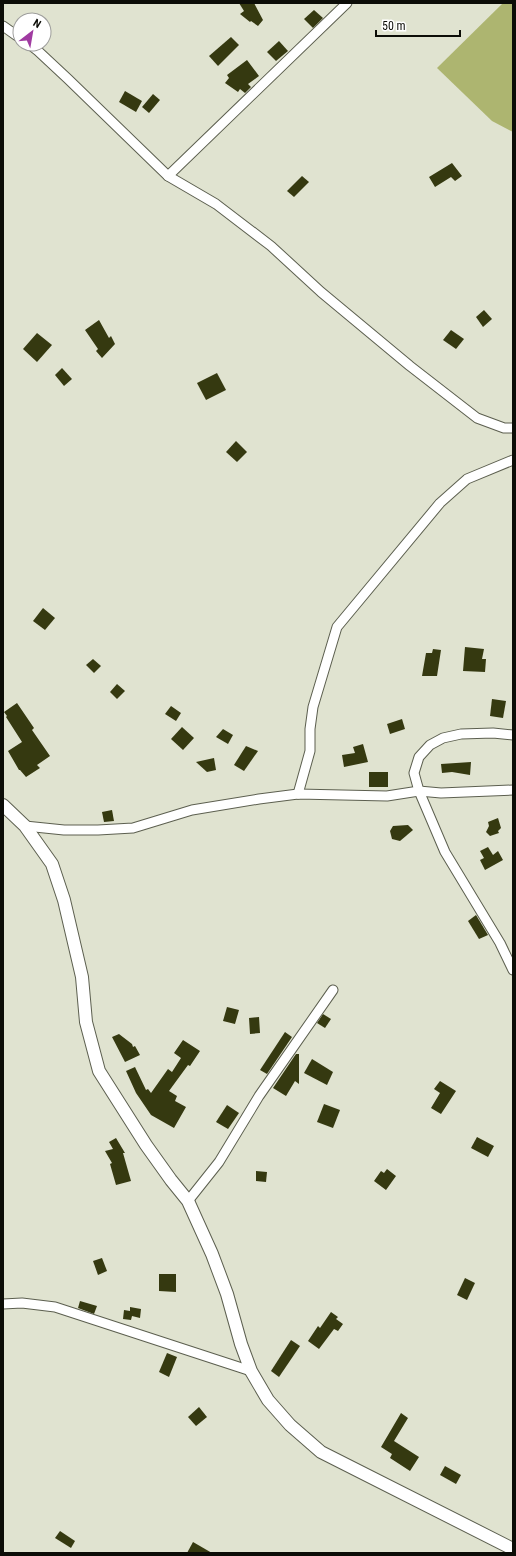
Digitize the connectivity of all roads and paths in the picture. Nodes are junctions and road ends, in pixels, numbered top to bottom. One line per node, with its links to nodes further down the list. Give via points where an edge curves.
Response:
1 (347, 3): 5 (street)
2 (3, 26): 3 (street)
3 (12, 32)
4 (39, 52): 5 (street)
5 (168, 176): 6 (street, via 216,204 271,246 321,292 477,418 504,428)
6 (513, 428)
7 (513, 460): 11 (street, via 467,478 445,499 337,627 313,707 310,751)
8 (513, 735): 10 (street, via 461,734 443,738 430,745 418,757 414,773)
9 (513, 790): 10 (street, via 441,793)
10 (419, 791): 11 (street, via 387,796); 14 (street, via 445,852)
11 (298, 794): 13 (street, via 192,810 133,828 64,830)
12 (3, 805): 13 (street)
13 (25, 826): 16 (street, via 52,864 64,900 82,977 86,1022 99,1071 146,1145)
14 (513, 970)
15 (333, 990): 16 (street, via 260,1096 219,1162)
16 (188, 1200): 18 (street, via 227,1294)
17 (3, 1304): 18 (street, via 22,1303 55,1307)
18 (251, 1371): 19 (street, via 268,1400 290,1425 321,1452)
19 (513, 1548)

